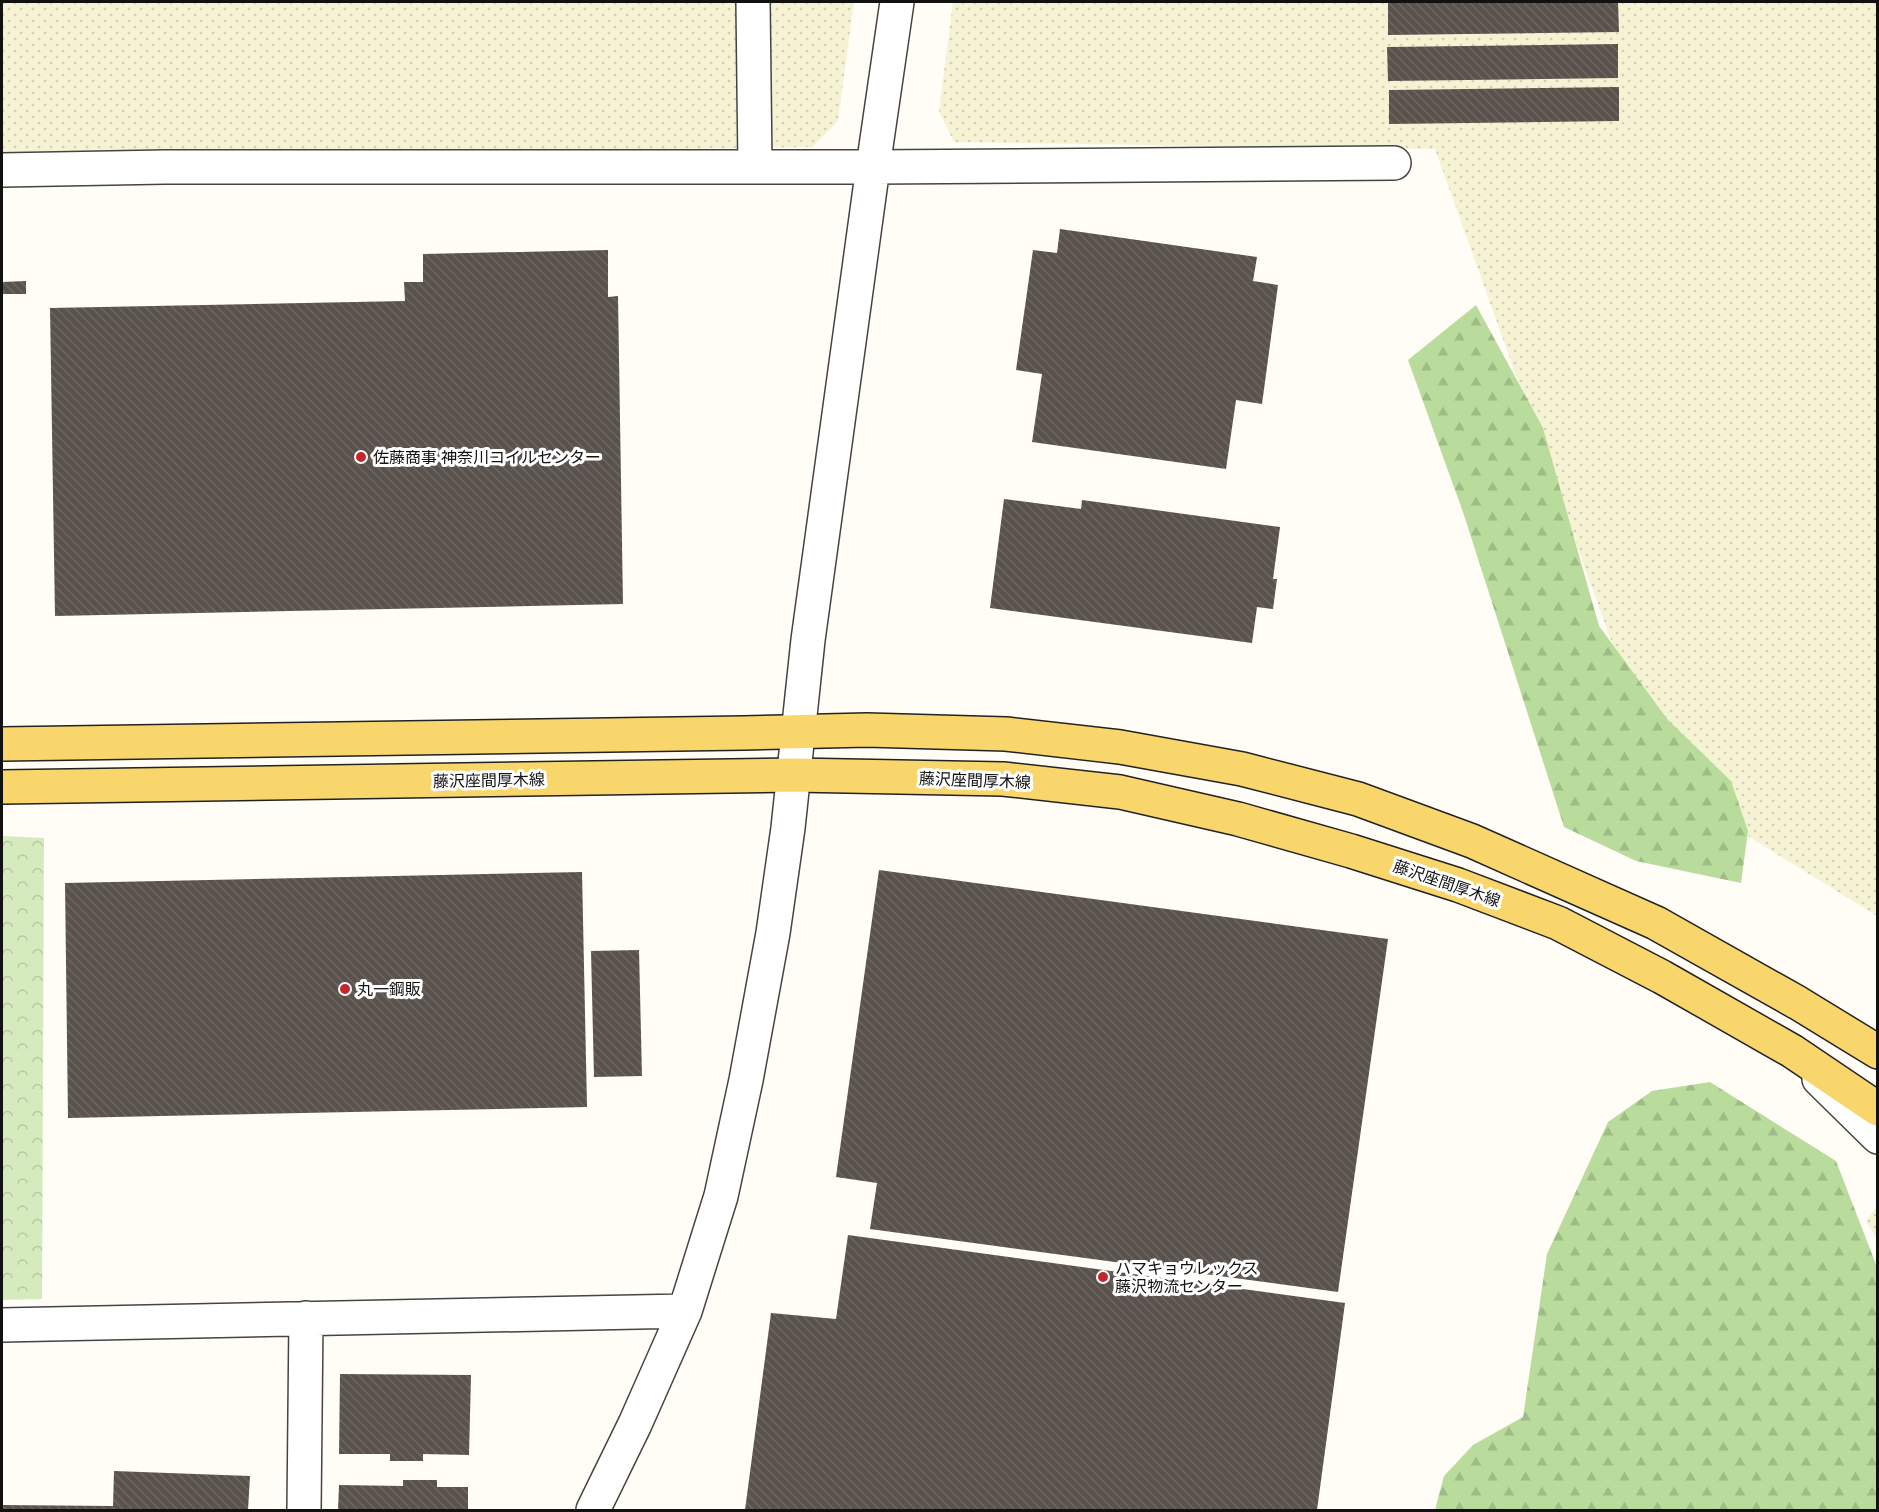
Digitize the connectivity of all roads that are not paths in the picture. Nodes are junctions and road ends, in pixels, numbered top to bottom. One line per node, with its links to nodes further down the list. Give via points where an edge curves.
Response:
1 (753, 2): 5 (street)
2 (897, 2): 4 (street)
3 (1394, 163): 4 (street)
4 (873, 166): 5 (street); 7 (street)
5 (755, 167): 6 (street)
6 (2, 170)
7 (799, 732): 8 (main road); 9 (street); 12 (main road, via 1006,734 1120,747 1242,769 1358,799 1472,841 1656,923)
8 (2, 744)
9 (795, 775): 10 (main road, 藤沢座間厚木線); 11 (main road, 藤沢座間厚木線, via 1004,779 1120,792 1249,822 1458,885 1558,923); 15 (street, via 772,933 722,1197)
10 (2, 787)
11 (1792, 1052): 13 (main road, 藤沢座間厚木線); 14 (street)
12 (1878, 1052)
13 (1878, 1109)
14 (1878, 1137)
15 (685, 1311): 16 (street); 19 (street)
16 (306, 1318): 17 (street); 18 (street)
17 (2, 1325)
18 (304, 1510)
19 (593, 1510)

